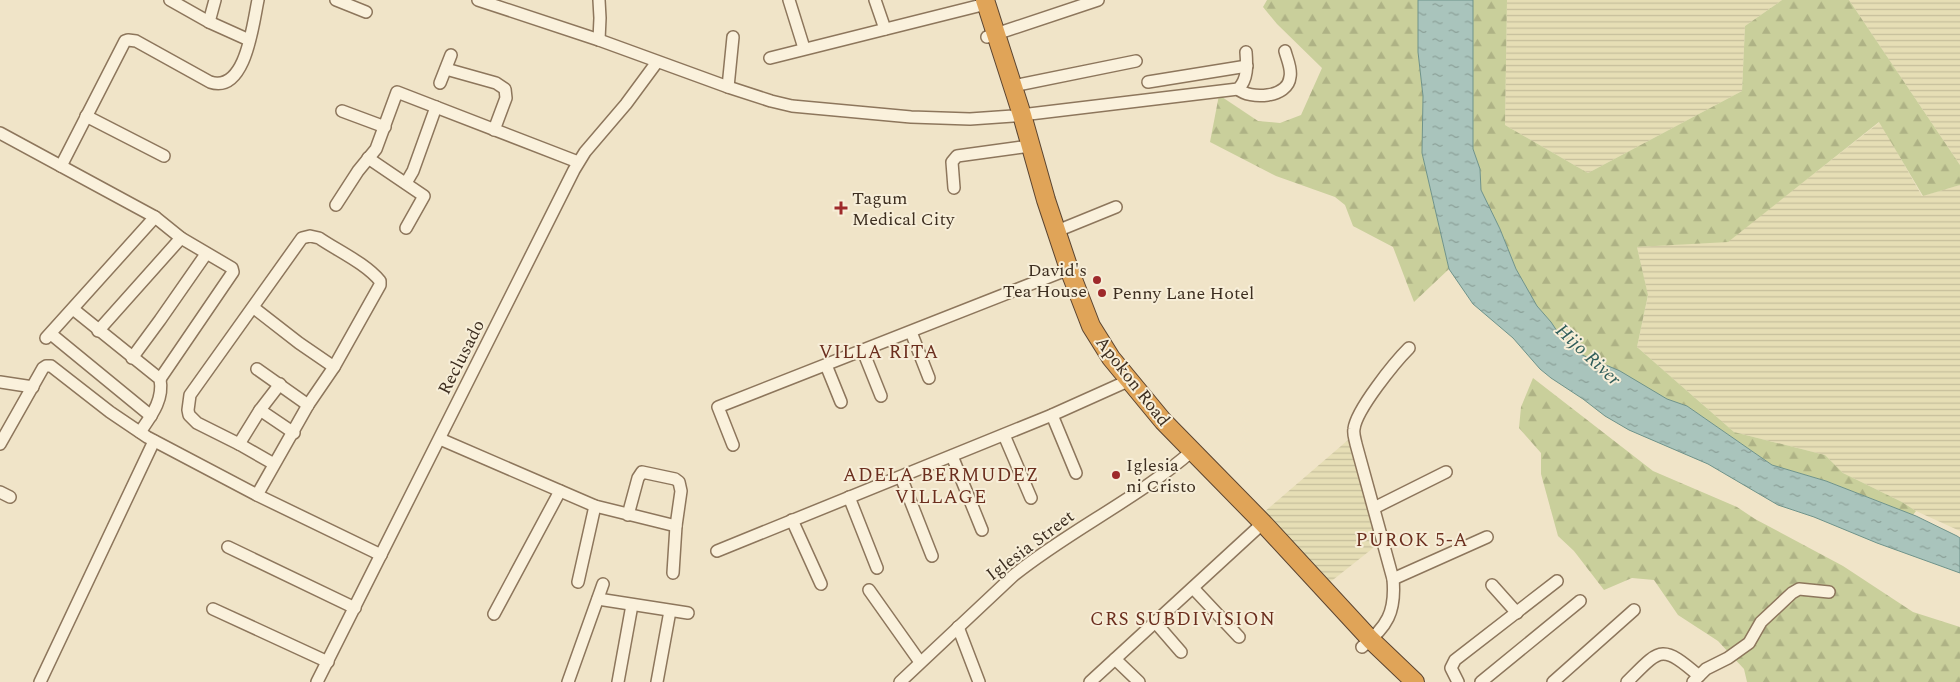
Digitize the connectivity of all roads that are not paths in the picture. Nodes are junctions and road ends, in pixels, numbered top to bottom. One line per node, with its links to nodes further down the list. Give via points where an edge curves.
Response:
1 (170, 0): 13 (street)
2 (215, 0): 13 (street)
3 (258, 0): 17 (street)
4 (340, 0): 12 (street)
5 (478, 0): 18 (street)
6 (599, 0): 18 (street)
7 (789, 0): 19 (street)
8 (875, 0): 14 (street)
9 (1098, 0): 11 (street)
10 (981, 3): 14 (street); 15 (highway, Apokon Road)
11 (1065, 5): 15 (street)
12 (366, 12)
13 (209, 22): 17 (street)
14 (885, 29): 19 (street)
15 (992, 36): 30 (highway, Apokon Road); 36 (highway, Apokon Road)
16 (733, 37): 31 (street)
17 (249, 40): 35 (street, via 241,68 221,84 210,82 136,41 125,41)
18 (599, 40): 25 (street)
19 (804, 48): 23 (street)
20 (1285, 51): 32 (street, via 1290,78 1282,90 1274,94 1248,96)
21 (1246, 52): 26 (street)
22 (451, 55): 27 (street)
23 (770, 58)
24 (1136, 61): 30 (street)
25 (657, 62): 31 (street); 43 (street, Reclusado)
26 (1247, 66): 28 (street); 32 (street)
27 (446, 69): 29 (street); 38 (street, via 496,83 505,89 506,98)
28 (1148, 82)
29 (440, 83)
30 (1013, 86): 36 (highway, Apokon Road)
31 (728, 87): 36 (street, via 792,106 934,118)
32 (1238, 89): 36 (street)
33 (436, 107): 37 (street, via 397,92); 38 (street); 45 (street)
34 (342, 111): 37 (street)
35 (86, 116): 41 (street); 44 (street)
36 (1017, 116): 40 (highway, Apokon Road)
37 (385, 127): 42 (street, via 376,149)
38 (494, 130): 43 (street)
39 (0, 133): 44 (street)
40 (1025, 147): 46 (street, via 957,156 952,162); 51 (highway, Apokon Road); 54 (highway, Apokon Road, via 1048,234)
41 (164, 156)
42 (368, 158): 45 (street); 47 (street)
43 (578, 162): 80 (street, Reclusado)
44 (61, 166): 49 (street)
45 (406, 183): 50 (street, via 424,196)
46 (954, 188)
47 (336, 205)
48 (1116, 207): 51 (street)
49 (155, 217): 52 (street); 56 (street)
50 (406, 228)
51 (1057, 231): 54 (highway, Apokon Road)
52 (181, 238): 53 (street); 57 (street)
53 (206, 254): 61 (street); 66 (street, via 232,268 233,275)
54 (1066, 271): 58 (street); 68 (highway, Apokon Road, via 1091,326)
55 (254, 308): 63 (street); 63 (street, via 304,236 319,238 366,269 380,281 378,290); 83 (street, via 190,395 187,407 197,424)
56 (73, 309): 57 (street); 76 (street, via 48,336)
57 (98, 331): 61 (street)
58 (911, 332): 60 (street); 65 (street)
59 (1409, 348): 96 (street, via 1383,379 1354,429)
60 (863, 351): 62 (street); 71 (street)
61 (132, 358): 66 (street)
62 (826, 365): 72 (street); 84 (street, via 718,407)
63 (334, 367): 73 (street)
64 (257, 369): 69 (street)
65 (929, 378)
66 (160, 379): 76 (street, via 161,396)
67 (0, 382): 70 (street)
68 (1125, 382): 75 (street); 85 (highway, Apokon Road, via 1163,421)
69 (280, 384): 73 (street); 74 (street)
70 (33, 387): 77 (street, via 44,367 51,366); 82 (street)
71 (881, 396)
72 (841, 402)
73 (308, 405): 78 (street)
74 (260, 410): 78 (street); 83 (street)
75 (1052, 415): 79 (street); 89 (street)
76 (151, 416): 77 (street)
77 (140, 432): 81 (street)
78 (294, 433): 87 (street)
79 (1004, 435): 86 (street); 94 (street)
80 (440, 438): 91 (street); 105 (street, Reclusado)
81 (154, 440): 92 (street); 138 (street)
82 (0, 444)
83 (239, 444): 87 (street)
84 (733, 445)
85 (1188, 454): 100 (highway, Apokon Road); 129 (street, Iglesia Street, via 1034,559)
86 (952, 456): 90 (street); 101 (street)
87 (274, 464): 92 (street)
88 (1446, 472): 96 (street)
89 (1076, 473)
90 (901, 477): 93 (street); 106 (street)
91 (560, 491): 95 (street); 127 (street)
92 (257, 496): 105 (street)
93 (849, 497): 98 (street); 107 (street)
94 (1030, 498)
95 (595, 506): 97 (street); 110 (street)
96 (1374, 508): 109 (street)
97 (628, 515): 99 (street); 99 (street, via 638,478 642,472 647,472 679,482 681,491)
98 (792, 520): 104 (street); 113 (street)
99 (676, 526): 108 (street)
100 (1259, 527): 115 (street); 131 (highway, Apokon Road)
101 (982, 530)
102 (1487, 537): 109 (street)
103 (228, 547): 121 (street)
104 (717, 551)
105 (381, 555): 121 (street, Reclusado)
106 (932, 556)
107 (877, 568)
108 (673, 573)
109 (1393, 579): 131 (street, via 1394,602 1389,619)
110 (578, 582)
111 (1557, 582): 126 (street)
112 (603, 584): 118 (street)
113 (821, 584)
114 (1492, 585): 126 (street)
115 (1192, 588): 128 (street); 130 (street)
116 (869, 590): 135 (street)
117 (1829, 592): 137 (street, via 1799,589 1792,593 1762,622 1749,644 1706,669)
118 (598, 599): 120 (street); 140 (street)
119 (1580, 601): 150 (street)
120 (632, 605): 124 (street); 141 (street)
121 (355, 608): 134 (street, Reclusado)
122 (213, 609): 134 (street)
123 (1634, 610): 151 (street)
124 (670, 611): 125 (street); 142 (street)
125 (688, 613)
126 (1517, 613): 149 (street, via 1455,660 1452,668)
127 (494, 614)
128 (1155, 622): 132 (street); 133 (street)
129 (958, 627): 135 (street, Iglesia Street); 144 (street)
130 (1240, 638)
131 (1367, 643): 147 (highway, Apokon Road); 148 (highway, Apokon Road)
132 (1181, 652)
133 (1115, 659): 145 (street); 146 (street)
134 (328, 662): 139 (street, Reclusado)
135 (920, 662): 136 (street, Iglesia Street)
136 (914, 676): 143 (street, Iglesia Street)
137 (1696, 679): 152 (street, via 1676,656 1662,652)
138 (40, 682)
139 (318, 682)
140 (568, 682)
141 (618, 682)
142 (657, 682)
143 (900, 682)
144 (979, 682)
145 (1090, 682)
146 (1139, 682)
147 (1398, 682)
148 (1415, 682)
149 (1458, 682)
150 (1481, 682)
151 (1553, 682)
152 (1627, 682)

